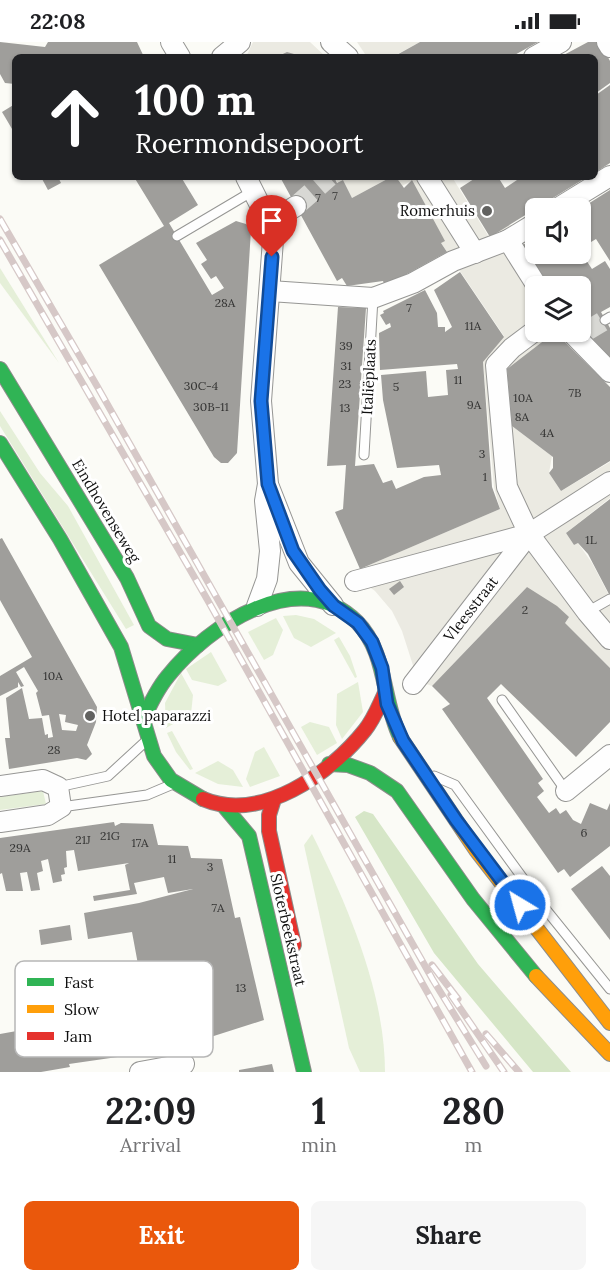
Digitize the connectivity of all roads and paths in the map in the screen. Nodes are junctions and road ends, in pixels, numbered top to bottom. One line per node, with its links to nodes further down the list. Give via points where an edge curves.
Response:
1 (240, 42): 5 (street)
2 (608, 42): 4 (street)
3 (557, 43): 6 (street)
4 (610, 47)
5 (226, 54)
6 (539, 54)
7 (610, 176): 10 (street)
8 (429, 180): 16 (street)
9 (249, 184): 12 (street); 14 (lane)
10 (574, 198)
11 (296, 206): 12 (street)
12 (269, 223): 18 (street, via 273,240)
13 (525, 230): 15 (street)
14 (177, 236)
15 (508, 240): 16 (street); 17 (street)
16 (472, 248): 19 (street, via 413,283)
17 (531, 276)
18 (270, 291): 19 (street); 27 (street, via 261,401)
19 (373, 298): 25 (lane, Italiëplaats)
20 (525, 338): 28 (street, via 496,365 507,488)
21 (584, 342): 23 (street)
22 (0, 369): 35 (main road, Eindhovenseweg, via 127,578 145,624 159,637)
23 (610, 372)
24 (0, 443): 39 (main road, via 123,652)
25 (364, 455)
26 (610, 482): 28 (street, Vleesstraat)
27 (268, 484): 31 (street, via 265,501 270,551); 32 (street, via 299,563)
28 (529, 534): 29 (street, Vleesstraat); 33 (street); 36 (street, Vleesstraat)
29 (355, 581)
30 (610, 599): 33 (lane)
31 (257, 606): 32 (main road, via 298,596); 35 (main road)
32 (334, 606): 37 (main road, via 358,623 372,642 382,668)
33 (587, 612): 34 (street)
34 (610, 639)
35 (198, 645): 39 (main road, via 165,676)
36 (413, 684)
37 (385, 693): 42 (main road, via 367,728); 43 (main road, via 397,729)
38 (502, 700): 46 (lane)
39 (143, 720): 40 (main road)
40 (147, 740): 44 (main road, via 163,770); 47 (lane, via 108,776)
41 (610, 755): 46 (street)
42 (330, 764): 48 (main road); 54 (main road, via 370,773 397,791 473,899)
43 (423, 771): 52 (main road); 53 (lane, via 454,785)
44 (176, 783): 47 (lane, via 147,795); 49 (main road, via 202,799)
45 (0, 786): 47 (street, via 43,780)
46 (566, 791)
47 (60, 797): 50 (street, via 48,815)
48 (274, 799): 49 (main road, via 254,806); 51 (main road, Sloterbeekstraat, via 269,831)
49 (223, 805): 61 (main road, Sloterbeekstraat, via 249,836)
50 (0, 822)
51 (296, 955)
52 (572, 974): 55 (main road); 56 (main road)
53 (610, 989)
54 (565, 1010): 57 (main road); 59 (main road)
55 (610, 1011)
56 (610, 1023)
57 (610, 1054)
58 (184, 1064): 60 (street)
59 (610, 1064)
60 (140, 1072)
61 (304, 1072)

